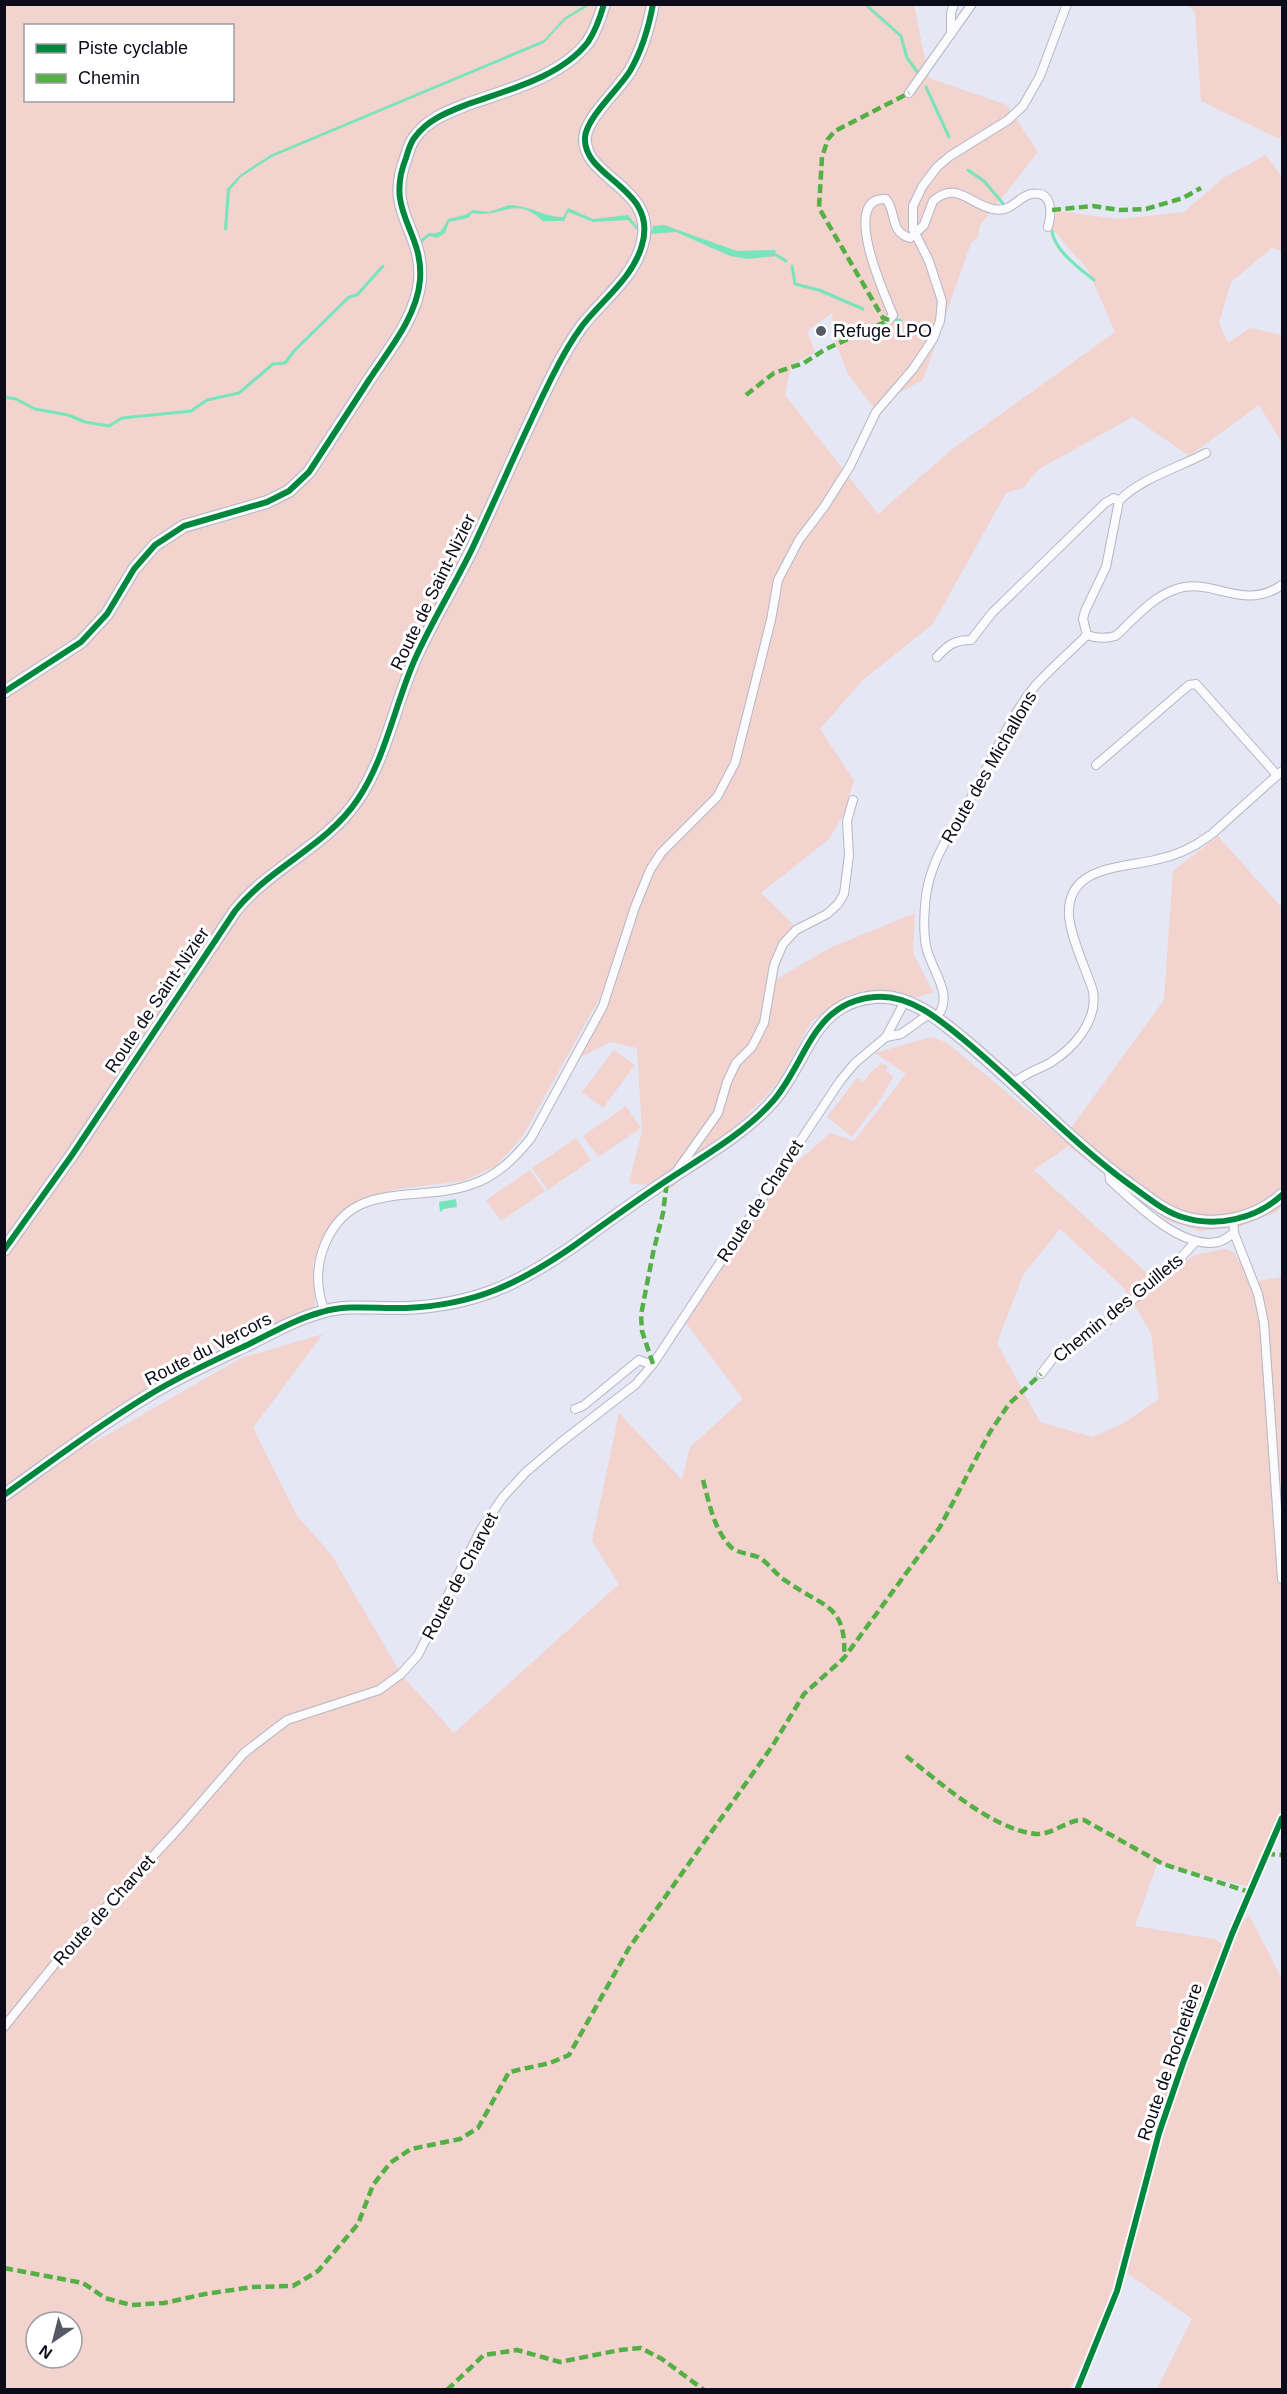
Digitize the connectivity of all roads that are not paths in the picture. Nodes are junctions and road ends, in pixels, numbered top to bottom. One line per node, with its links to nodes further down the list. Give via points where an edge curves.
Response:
1 (604, 4): 16 (main road, via 597,26 572,58 551,71 431,120 413,140 398,190 400,207 417,247 420,280 414,305 309,472 290,491 267,502 184,526 155,545 81,642)
2 (653, 4): 30 (main road, Route de Saint-Nizier, via 630,72 585,134 591,158 632,197 639,209 644,228 641,248 628,273 572,340 553,375 416,658 365,787 331,831 266,879 235,911)
3 (954, 4): 6 (street)
4 (972, 4): 6 (street)
5 (1067, 4): 9 (street, via 1041,73 1023,106 937,167 913,206)
6 (951, 35): 7 (street)
7 (909, 93)
8 (1048, 227): 9 (street, via 1052,210 1043,196 1028,195 1014,206 993,209 967,196 948,193 933,201 924,225)
9 (915, 233): 10 (street, via 910,238 900,233 886,199 873,202 869,208 867,244 892,315); 31 (street, via 938,286 942,301 940,321 924,355 876,412 850,466 799,540 778,580 735,763 724,786 650,870 603,1006 531,1138 516,1157 486,1179 458,1188 381,1197 346,1213 336,1224 321,1257 318,1273)
10 (890, 320)
11 (1206, 453): 12 (street, via 1142,484)
12 (1119, 501): 14 (street, via 1106,567 1083,619); 15 (street, via 1114,498 1105,503 992,612 971,640 958,640)
13 (1282, 585): 14 (street, via 1248,597 1206,588 1180,588 1148,606 1114,636)
14 (1088, 635): 21 (street, Route des Michallons, via 1036,686 1017,712 931,871 924,936 944,999 943,1010)
15 (937, 657)
16 (4, 692)
17 (1096, 765): 18 (street, via 1189,685 1196,684)
18 (1280, 773): 23 (street, via 1194,847 1156,860 1109,868 1080,884 1071,900 1069,915 1093,991 1092,1016 1070,1047)
19 (853, 800): 25 (street, via 847,821 849,855 844,894 827,914 796,930 783,944 774,965 760,1031 752,1047 736,1063 718,1113)
20 (905, 1001): 21 (main road); 22 (street, Route de Charvet); 25 (main road, Route du Vercors, via 866,998 836,1011 817,1028 767,1108)
21 (932, 1016): 22 (street, Route de Charvet, via 901,1034); 23 (main road)
22 (886, 1037): 32 (street, Route de Charvet, via 840,1081)
23 (1014, 1083): 24 (main road)
24 (1109, 1170): 27 (main road, via 1176,1215 1211,1222); 29 (street, via 1110,1180 1133,1201 1169,1229)
25 (672, 1178): 31 (main road, Route du Vercors, via 519,1281 483,1295 423,1307)
26 (1282, 1195): 27 (main road, via 1266,1208)
27 (1233, 1219): 28 (street)
28 (1234, 1233): 29 (street, via 1216,1242); 36 (street, via 1258,1294 1264,1323)
29 (1196, 1241): 33 (street, Chemin des Guillets, via 1098,1329 1054,1357)
30 (4, 1250)
31 (325, 1311): 35 (main road, Route du Vercors, via 299,1320 152,1393)
32 (652, 1365): 34 (street, via 639,1360); 38 (street, Route de Charvet, via 636,1384 560,1443 503,1497 481,1529 418,1655 401,1674 379,1690 287,1720 244,1753 62,1955)
33 (1041, 1374)
34 (575, 1409)
35 (4, 1495)
36 (1282, 1579)
37 (1282, 1818): 39 (street, Route de Rochetière, via 1183,2063 1159,2133 1117,2291)
38 (4, 2027)
39 (1077, 2390)

